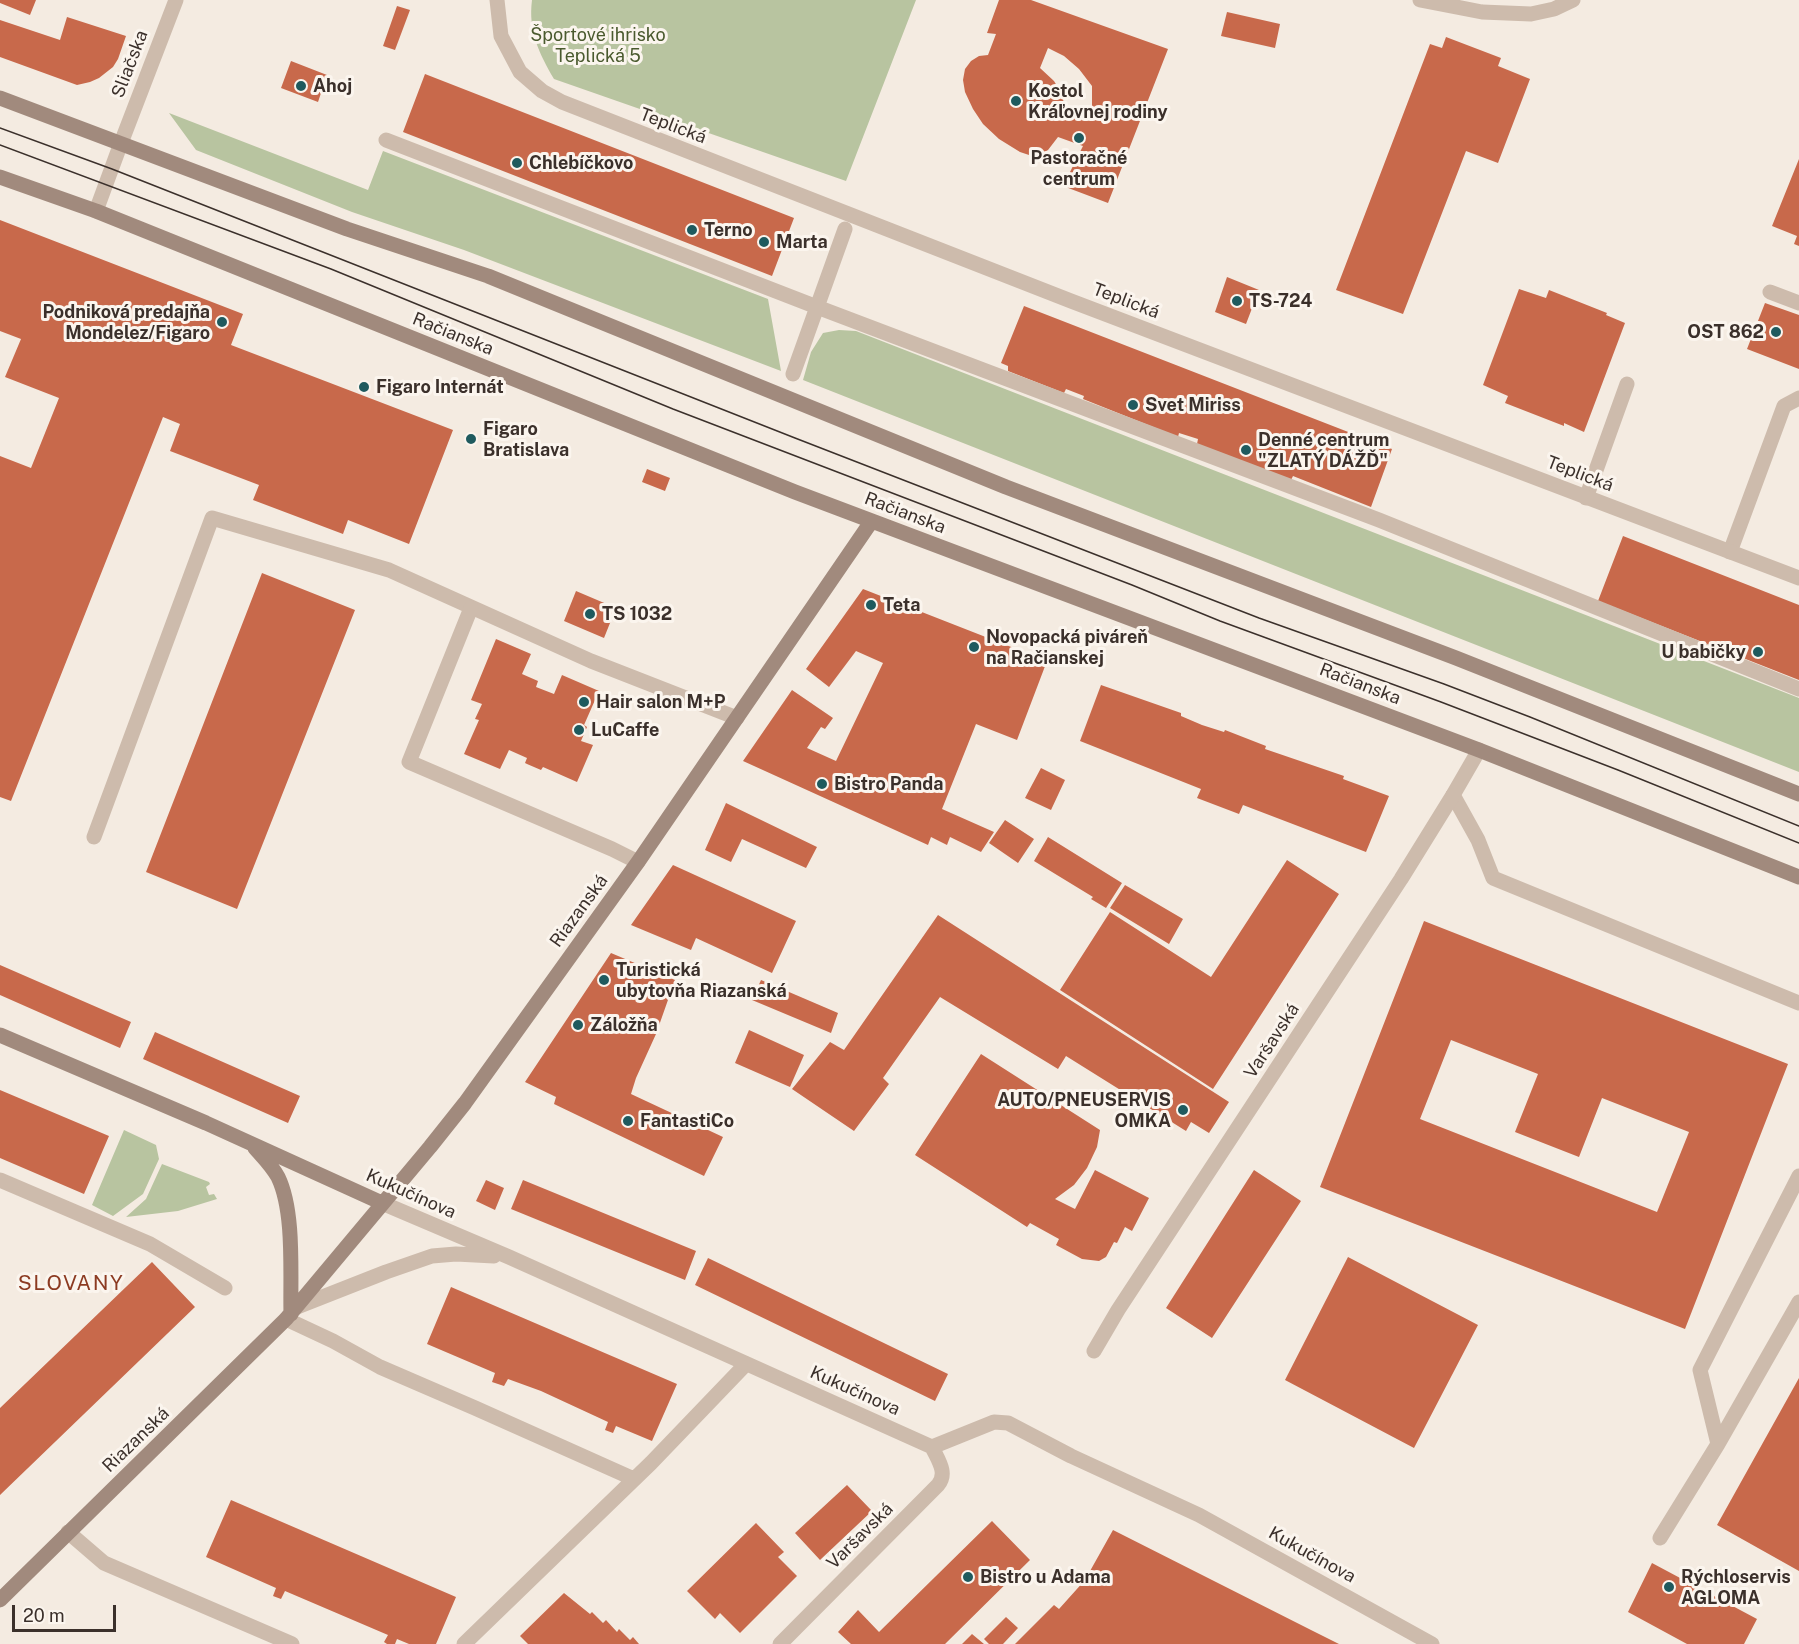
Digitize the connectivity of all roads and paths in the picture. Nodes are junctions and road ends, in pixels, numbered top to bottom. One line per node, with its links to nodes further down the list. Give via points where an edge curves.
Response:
1 (176, 0): 7 (street, Sliačska)
2 (497, 0): 17 (street, Teplická, via 501,36 520,72 542,92 562,102)
3 (1420, 0): 4 (street, via 1482,12 1531,14)
4 (1573, 0)
5 (0, 98): 7 (main road)
6 (386, 140): 13 (street)
7 (121, 143): 9 (street, Sliačska); 25 (main road, via 488,276 1006,486)
8 (0, 177): 9 (main road, Račianska)
9 (96, 211): 18 (main road, Račianska)
10 (845, 229): 13 (street)
11 (1770, 292): 12 (street)
12 (1799, 303)
13 (817, 307): 14 (street); 22 (street, via 1379,520)
14 (793, 374)
15 (1627, 384): 17 (street)
16 (1799, 398): 19 (street, via 1784,406)
17 (1586, 498): 19 (street, Teplická)
18 (871, 522): 23 (main road, Riazanská); 24 (main road, Račianska)
19 (1730, 552): 20 (street, Teplická)
20 (1799, 578)
21 (471, 608): 23 (street, via 591,661); 27 (street, via 388,570 212,518); 28 (street, via 409,762)
22 (1799, 689)
23 (737, 718): 28 (main road, Riazanská)
24 (1479, 750): 26 (street, Varšavská); 29 (main road, Račianska)
25 (1799, 794)
26 (1453, 795): 30 (street, via 1493,878); 40 (street, Varšavská)
27 (94, 837)
28 (638, 862): 35 (main road, Riazanská, via 465,1103)
29 (1799, 877)
30 (1799, 1003)
31 (0, 1035): 32 (main road, Kukučínova)
32 (251, 1143): 35 (main road, Kukučínova); 39 (main road, Kukučínova, via 277,1176 286,1205)
33 (1799, 1176): 42 (street, via 1700,1370)
34 (0, 1180): 37 (street, via 150,1244)
35 (382, 1203): 36 (street, Kukučínova); 39 (main road, Riazanská)
36 (508, 1257): 39 (street, Riazanská, via 432,1257 386,1272); 41 (street, Kukučínova)
37 (225, 1288)
38 (1799, 1302): 42 (street)
39 (291, 1313): 44 (street, via 380,1367); 45 (main road, Riazanská)
40 (1094, 1350)
41 (746, 1364): 43 (street, Kukučínova); 44 (street)
42 (1718, 1444): 46 (street)
43 (932, 1447): 50 (street, Varšavská, via 942,1469 938,1485); 51 (street, Kukučínova, via 994,1422 1008,1423 1199,1515)
44 (634, 1479): 49 (street)
45 (68, 1532): 47 (main road, Riazanská); 48 (street, via 104,1563)
46 (1660, 1538)
47 (0, 1600)
48 (292, 1644)
49 (464, 1644)
50 (780, 1644)
51 (1432, 1644)

